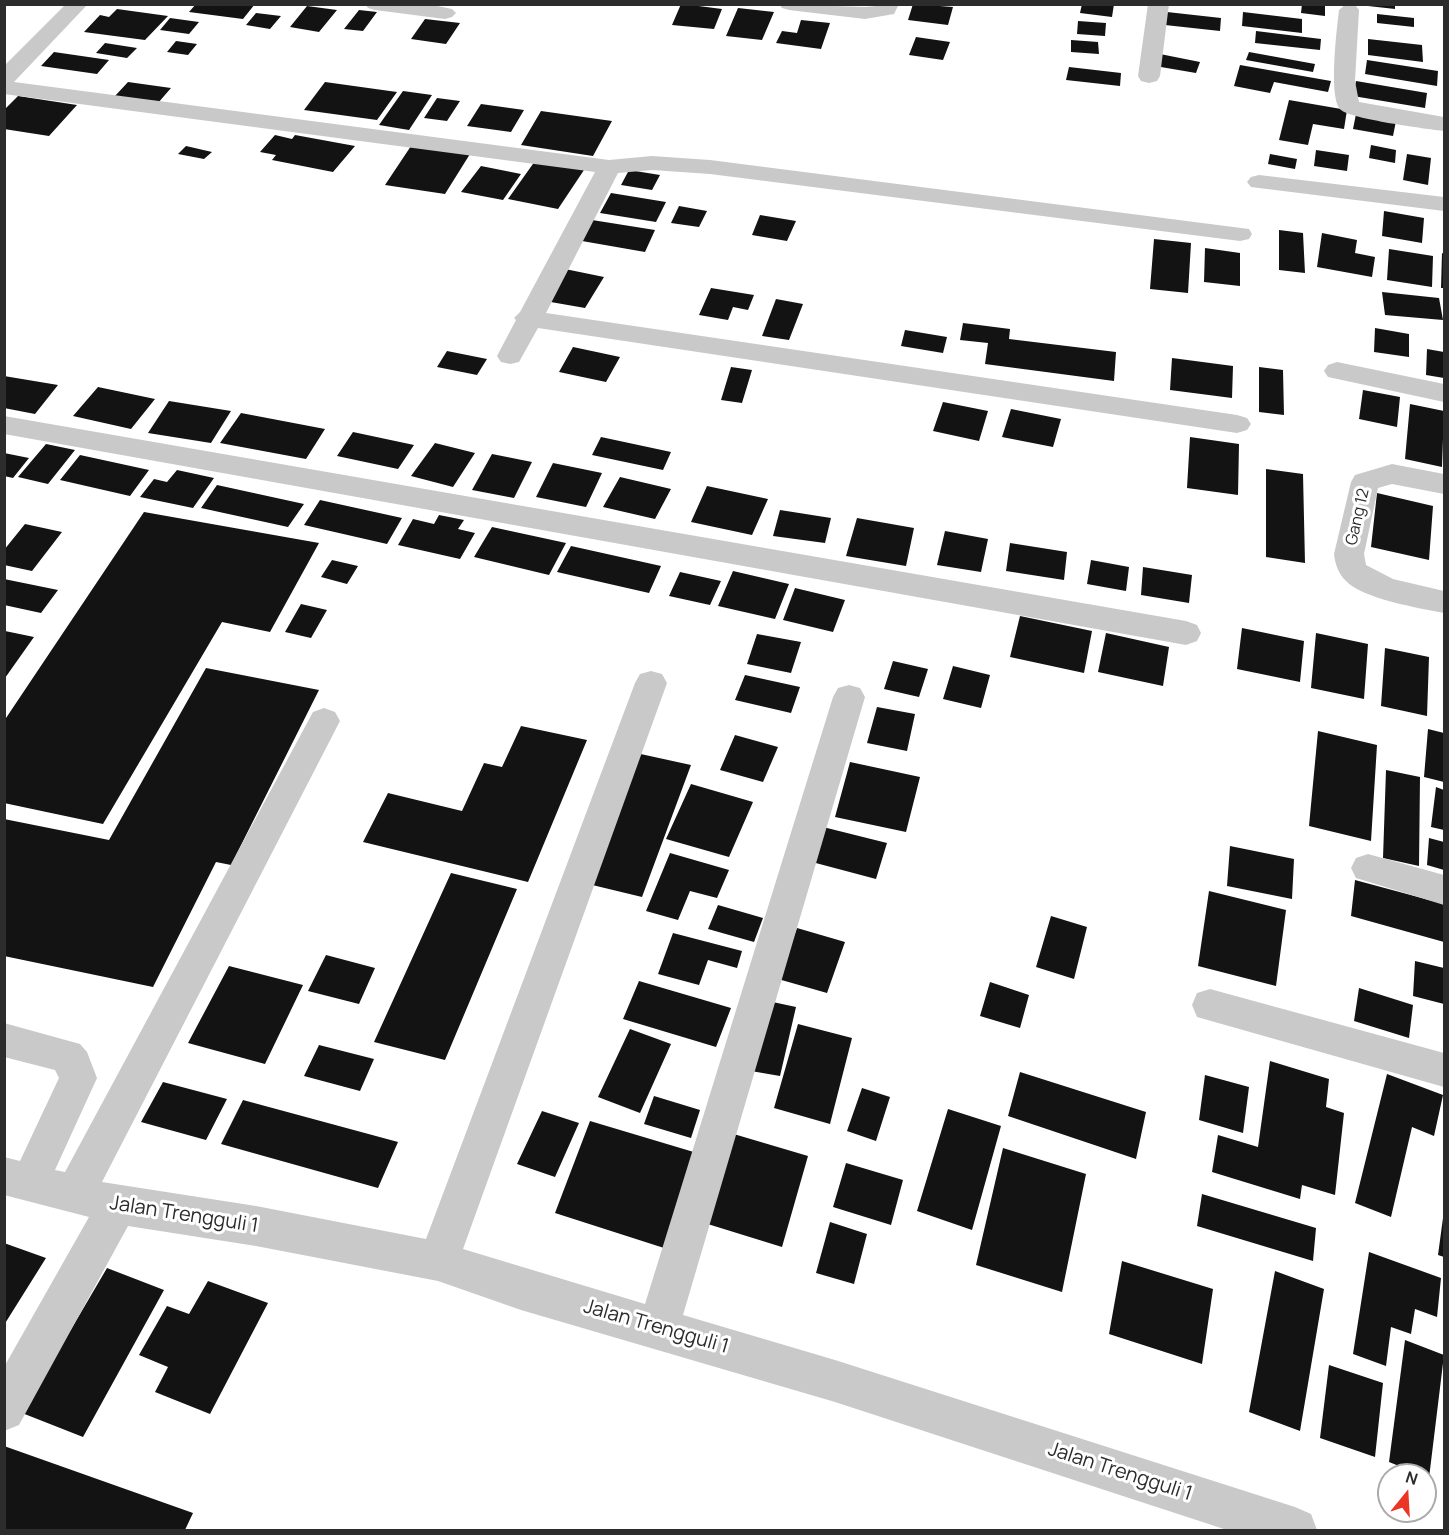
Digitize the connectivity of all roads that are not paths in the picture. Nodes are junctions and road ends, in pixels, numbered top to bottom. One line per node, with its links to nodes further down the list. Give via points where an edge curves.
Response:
1 (78, 4): 9 (street)
2 (375, 4): 7 (street)
3 (789, 4): 4 (street, via 865,13 887,10)
4 (889, 4)
5 (1159, 4): 8 (street)
6 (1349, 10): 11 (street, via 1344,81 1349,106)
7 (445, 13)
8 (1149, 75)
9 (4, 78)
10 (4, 87): 12 (street)
11 (1444, 124)
12 (609, 167): 15 (street, via 652,163 710,167); 16 (street)
13 (1259, 182): 14 (street)
14 (1444, 204)
15 (1240, 234)
16 (527, 318): 17 (street); 20 (street)
17 (510, 356)
18 (1337, 370): 19 (street)
19 (1444, 393)
20 (1237, 424)
21 (4, 425): 24 (street)
22 (1444, 484): 23 (street, Gang 12, via 1392,474 1365,482 1349,554 1357,575)
23 (1444, 602)
24 (1186, 633)
25 (651, 683): 36 (street)
26 (849, 697): 37 (street)
27 (324, 720): 34 (street)
28 (1368, 868): 29 (street)
29 (1444, 890)
30 (1210, 1005): 32 (street)
31 (4, 1040): 33 (street, via 67,1056 78,1078)
32 (1444, 1070)
33 (16, 1180): 34 (street, Jalan Trengguli 1)
34 (75, 1194): 35 (street, Jalan Trengguli 1)
35 (118, 1205): 36 (street, Jalan Trengguli 1, via 256,1226); 38 (street)
36 (438, 1261): 37 (street, Jalan Trengguli 1)
37 (658, 1329): 39 (street, Jalan Trengguli 1, via 835,1380)
38 (4, 1410)
39 (1295, 1530)

